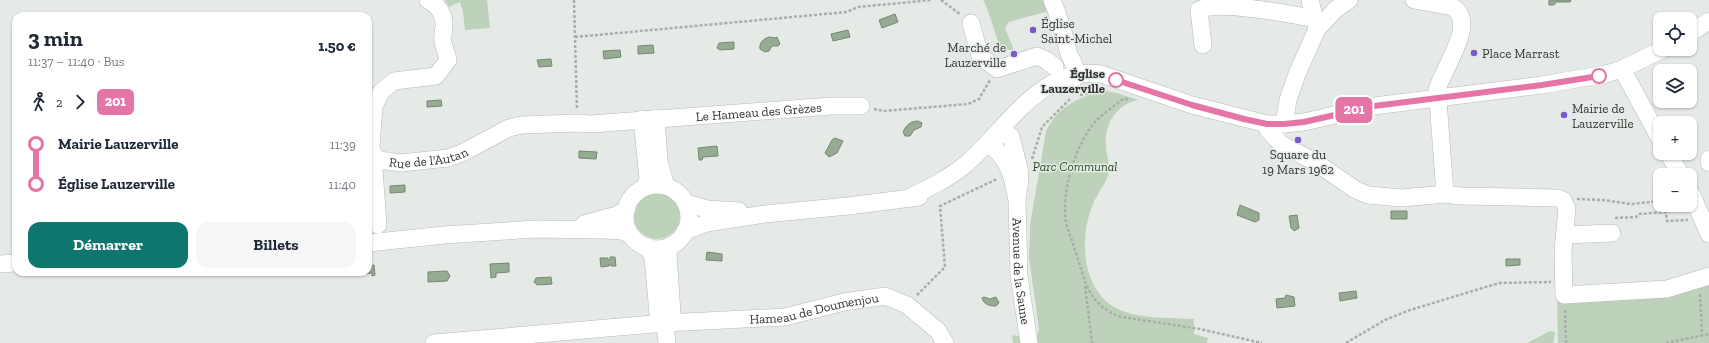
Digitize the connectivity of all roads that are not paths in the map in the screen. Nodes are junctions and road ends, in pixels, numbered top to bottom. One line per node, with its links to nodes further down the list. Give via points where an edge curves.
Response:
1 (428, 0): 21 (street, Rue de l'Autan, via 438,7 442,15 443,42 448,60 436,76 394,81 381,92 374,106)
2 (1052, 0): 10 (street, via 1060,17)
3 (1310, 0): 8 (street)
4 (1349, 0): 8 (street)
5 (1414, 0): 15 (street, via 1453,7 1461,16 1462,25 1454,53 1436,93)
6 (1709, 21): 9 (street)
7 (971, 23): 14 (street, via 980,56 997,69 1037,56 1046,60)
8 (1316, 24): 11 (street, via 1259,5 1203,5 1199,10); 19 (street, via 1288,100)
9 (1697, 29)
10 (1065, 40): 14 (street); 14 (street)
11 (1203, 45)
12 (1653, 54): 13 (street)
13 (1622, 70): 15 (street, via 1580,79); 20 (street)
14 (1064, 78): 19 (street, via 1113,86); 22 (street, via 1031,98)
15 (1438, 98): 19 (street, via 1374,106 1304,122); 29 (street)
16 (861, 106): 17 (street, Le Hameau des Grèzes)
17 (649, 119): 18 (street, Le Hameau des Grèzes); 27 (street); 28 (street, via 648,179)
18 (619, 121): 24 (street, Rue de l'Autan, via 522,125 509,128 448,158 400,163 379,160)
19 (1275, 124): 29 (street, via 1268,130 1281,144 1368,195 1402,198)
20 (1653, 126)
21 (372, 133)
22 (999, 139): 33 (street, via 938,184 908,198); 51 (street, Avenue de la Saune, via 1011,172 1017,200 1019,276)
23 (372, 150): 24 (street, Rue de l'Autan)
24 (373, 154): 34 (street)
25 (1709, 159): 26 (street)
26 (1709, 163)
27 (666, 186): 28 (street); 30 (street, via 678,193)
28 (645, 187): 32 (street, via 630,200)
29 (1445, 194): 40 (street, via 1563,200 1567,209)
30 (686, 203): 33 (street, via 706,209); 37 (street, via 689,217)
31 (1697, 207): 35 (street)
32 (627, 209): 36 (street, via 617,215); 39 (street, via 626,222)
33 (765, 214): 37 (street, via 707,223)
34 (378, 225)
35 (1706, 226)
36 (559, 230): 39 (street, via 616,231); 41 (street, via 459,234)
37 (685, 232): 42 (street)
38 (1612, 233): 40 (street)
39 (631, 235): 43 (street)
40 (1565, 235): 46 (street, via 1563,288 1667,289)
41 (372, 243)
42 (671, 245): 43 (street, via 659,248); 47 (street, via 668,254 672,313)
43 (646, 246): 47 (street, via 653,257 658,313)
44 (12, 263): 45 (street)
45 (0, 264)
46 (1704, 278)
47 (665, 323): 48 (street, Hameau de Doumenjou); 49 (street); 50 (street, Hameau de Doumenjou, via 785,317 844,302 885,296 907,305 938,331)
48 (434, 343)
49 (667, 343)
50 (945, 343)
51 (1029, 343)

